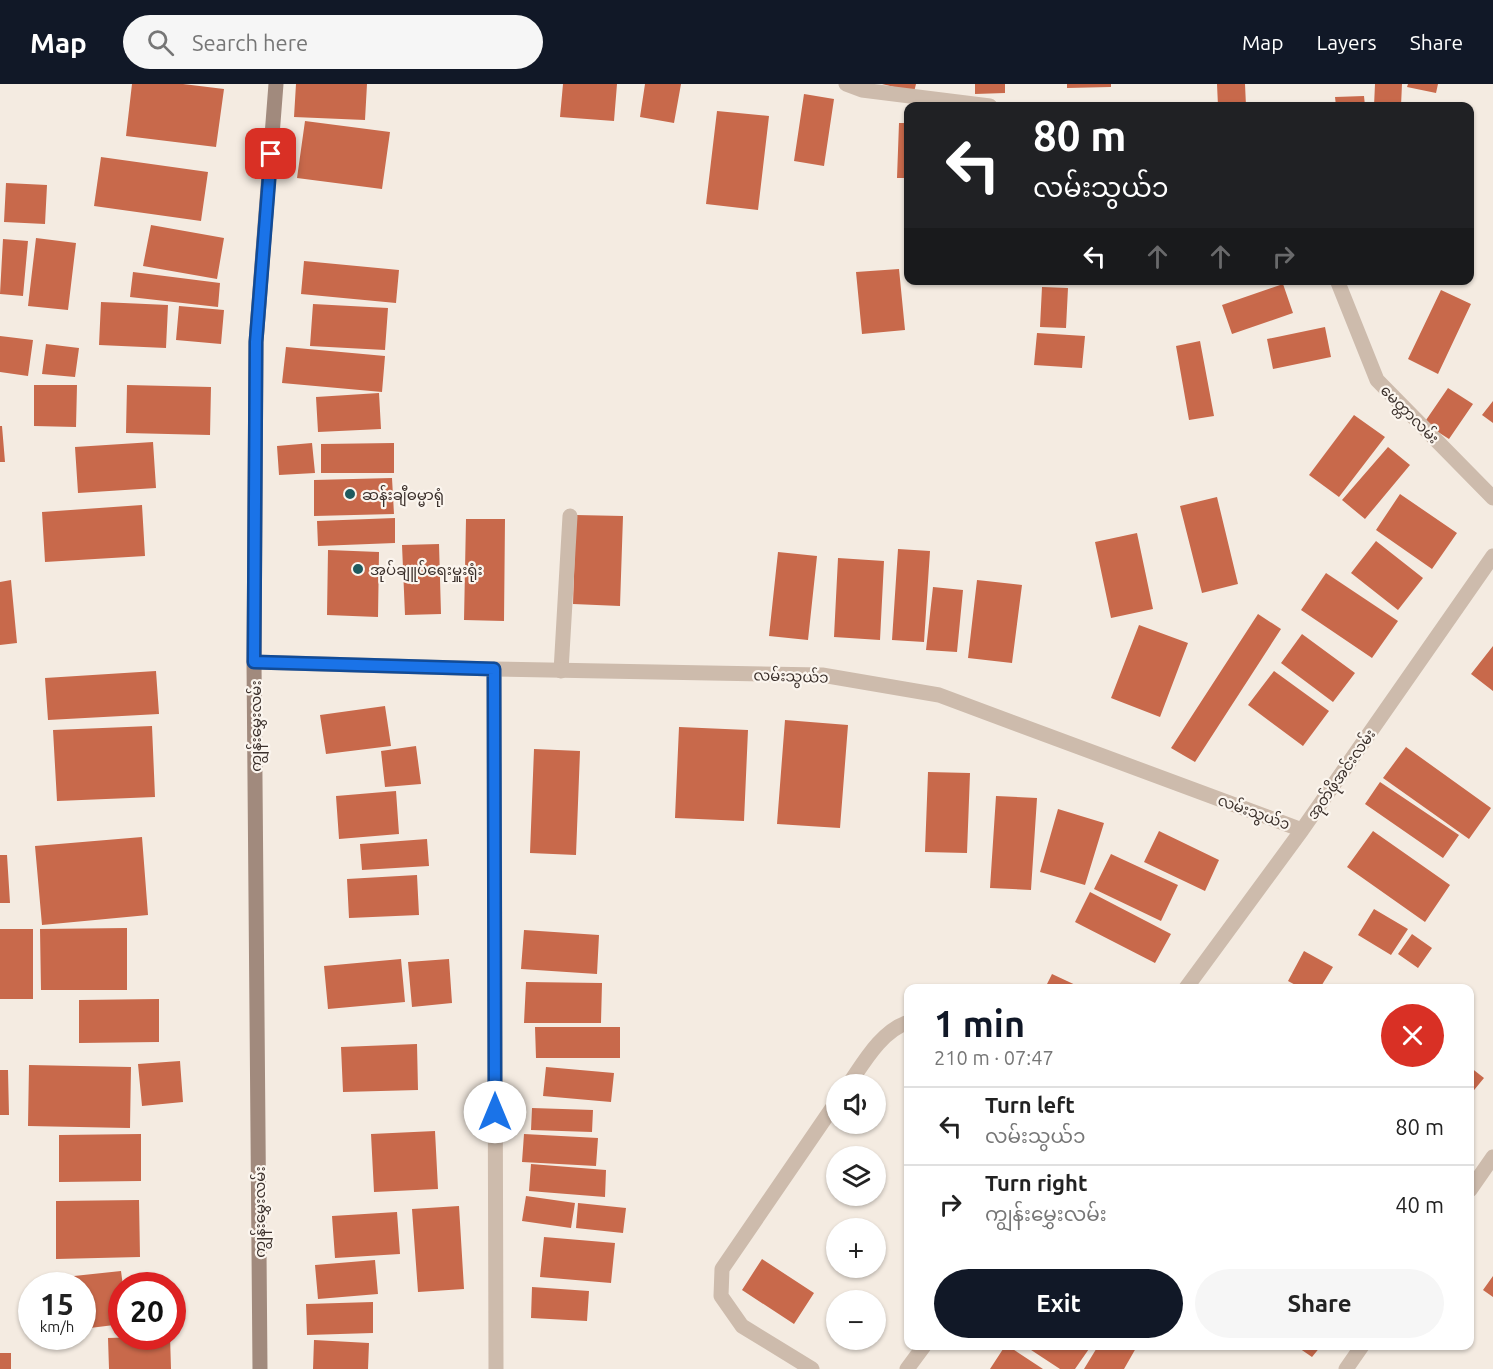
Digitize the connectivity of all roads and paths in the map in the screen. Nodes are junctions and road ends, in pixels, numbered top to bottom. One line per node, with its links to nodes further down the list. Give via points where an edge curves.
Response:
1 (276, 84): 8 (street, ကျွန်းမွှေးလမ်း, via 256,342)
2 (846, 84): 3 (street, via 862,90)
3 (958, 102)
4 (1339, 285): 5 (street, မေတ္တာလမ်း, via 1377,380)
5 (1493, 498)
6 (570, 516): 10 (street)
7 (1493, 556): 11 (street, အုတ်ဖိုအင်းလမ်း)
8 (254, 662): 9 (street, လမ်းသွယ်၁); 20 (street, ကျွန်းမွှေးလမ်း)
9 (494, 669): 10 (street, လမ်းသွယ်၁); 21 (street)
10 (561, 671): 11 (street, လမ်းသွယ်၁, via 822,675 939,695)
11 (1302, 830): 12 (street, အုတ်ဖိုအင်းလမ်း)
12 (1189, 984)
13 (904, 1024): 14 (street, via 895,1028)
14 (856, 1074)
15 (826, 1117): 22 (street, via 722,1269 721,1296 742,1326)
16 (1493, 1157): 17 (street)
17 (1474, 1184)
18 (921, 1350): 23 (street)
19 (1359, 1350): 24 (street)
20 (260, 1369)
21 (496, 1369)
22 (812, 1369)
23 (907, 1369)
24 (1346, 1369)

